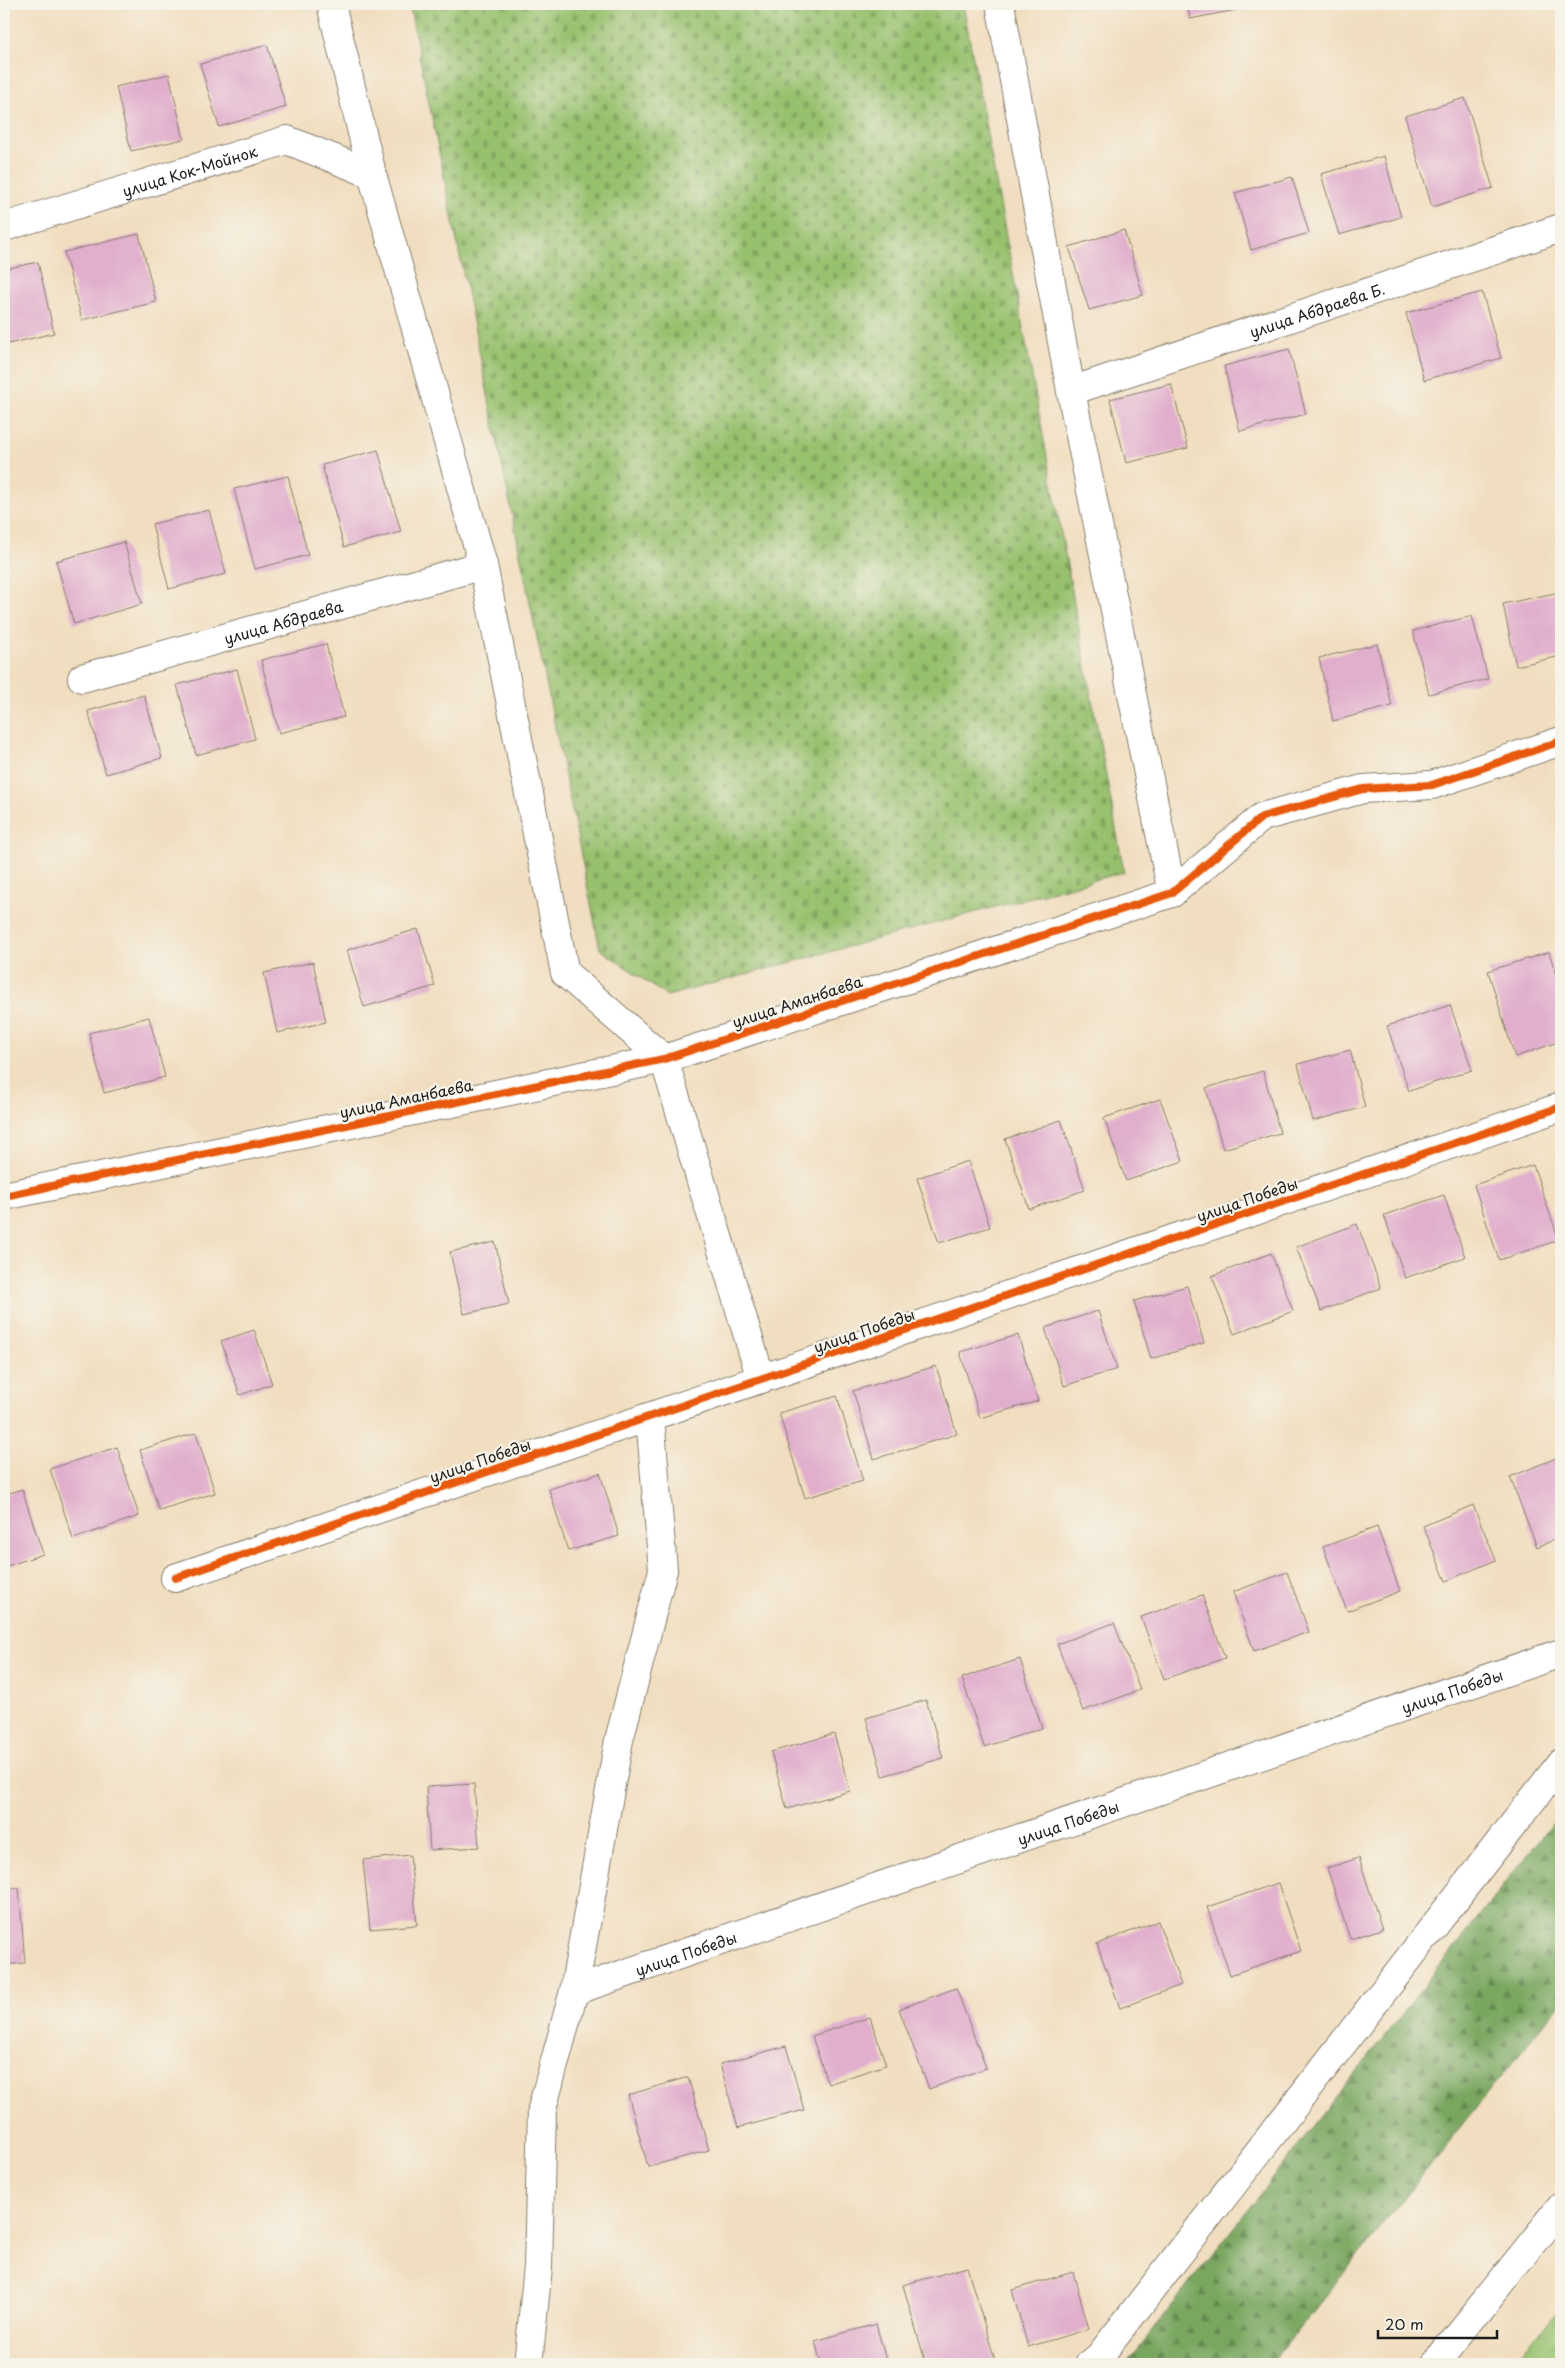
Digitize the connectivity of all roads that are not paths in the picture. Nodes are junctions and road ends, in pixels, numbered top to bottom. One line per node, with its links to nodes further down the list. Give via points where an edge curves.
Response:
1 (331, 4): 3 (street)
2 (1000, 4): 6 (street)
3 (372, 174): 4 (street, улица Кок-Мойнок, via 287,140); 7 (street)
4 (4, 228)
5 (1561, 228): 6 (street, улица Абдраева Б.)
6 (1071, 390): 10 (street)
7 (483, 565): 8 (street, улица Абдраева); 11 (street, via 565,973)
8 (82, 678)
9 (1561, 741): 10 (street, улица Аманбаева, via 1432,785 1364,789 1262,817)
10 (1172, 893): 11 (street, улица Аманбаева)
11 (664, 1059): 13 (street, улица Аманбаева); 14 (street)
12 (1561, 1107): 14 (street, улица Победы)
13 (4, 1196)
14 (761, 1379): 15 (street, улица Победы)
15 (650, 1417): 16 (street, улица Победы); 19 (street, via 664,1570 619,1740)
16 (175, 1578)
17 (1561, 1652): 19 (street, улица Победы)
18 (1561, 1764): 22 (street, via 1098,2358)
19 (574, 1991): 21 (street, via 542,2109 538,2267)
20 (1561, 2207): 23 (street)
21 (528, 2364)
22 (1089, 2364)
23 (1435, 2364)

